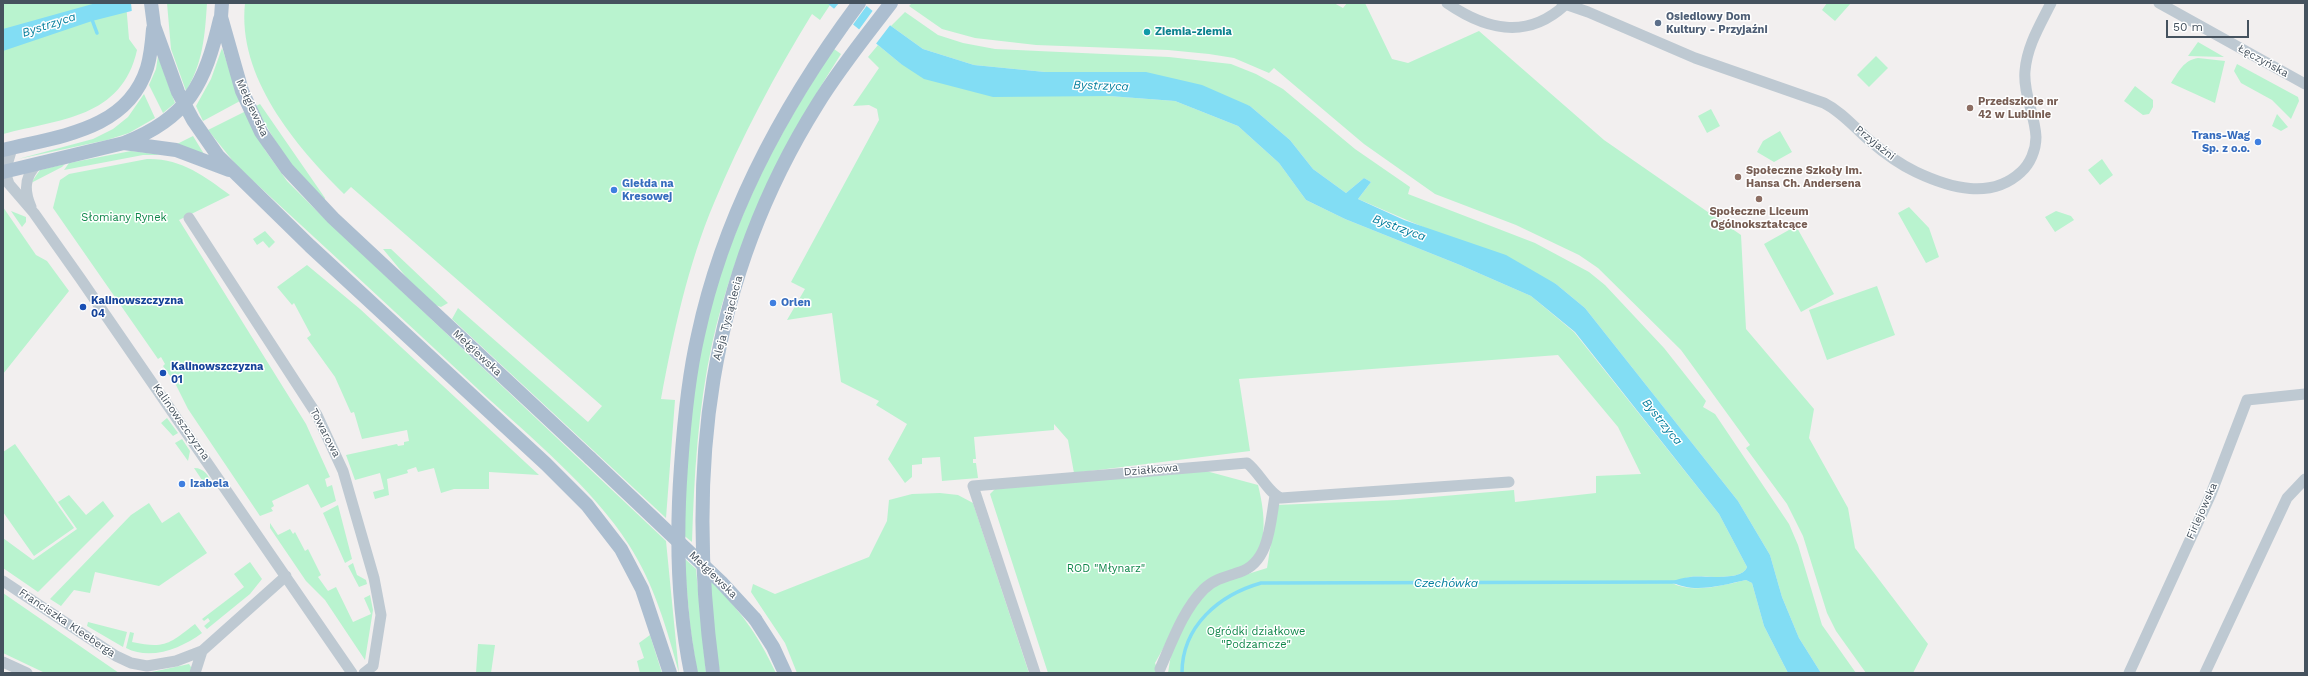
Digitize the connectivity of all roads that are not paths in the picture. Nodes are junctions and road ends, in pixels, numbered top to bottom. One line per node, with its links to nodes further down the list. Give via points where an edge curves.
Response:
1 (151, 3): 9 (main road)
2 (859, 3): 35 (main road, via 785,112 742,199 716,270 698,334 686,404 678,518 681,606)
3 (892, 3): 36 (main road, Aleja Tysiąclecia, via 816,106 775,182 744,261 718,350 705,447 701,517 703,596)
4 (1447, 3): 7 (street, Przyjaźni, via 1478,20 1516,29 1531,26 1550,17)
5 (2050, 3): 7 (street, Przyjaźni, via 2026,59 2025,76 2036,137 2032,155 2023,170 2008,183 1984,190 1958,187 1915,172 1868,139 1829,106 1694,58 1588,12)
6 (2159, 3): 10 (street, Łęczyńska)
7 (1563, 4)
8 (221, 10): 11 (main road, via 213,49 201,81); 37 (main road, Mełgiewska, bridge, via 237,77 248,104 261,132 287,170 333,218 721,582 755,619)
9 (154, 26): 11 (main road); 13 (main road, via 147,69 136,92 121,110 106,121 89,128)
10 (2305, 84)
11 (184, 104): 12 (main road, via 163,123); 15 (main road, via 202,135)
12 (124, 143): 14 (main road); 15 (main road, via 176,150)
13 (8, 149): 16 (street)
14 (36, 164): 16 (main road); 17 (street, Kalinowszczyzna, via 30,171 26,184 27,198)
15 (232, 171): 34 (main road, via 587,505 621,549 642,589)
16 (4, 172): 17 (street, Kalinowszczyzna, via 9,184)
17 (34, 213): 23 (street, Kalinowszczyzna)
18 (189, 218): 33 (street, Towarowa, via 307,398 328,436 343,471 374,578 381,615 373,666)
19 (2305, 394): 39 (street, Firlejowska, via 2247,400 2211,494)
20 (2305, 479): 40 (street, via 2288,498)
21 (1509, 482): 22 (street, via 1287,498)
22 (1275, 496): 28 (street, via 1263,553 1258,562 1252,568 1218,580 1205,588 1181,622); 38 (street, Działkowa, via 1257,471 1247,463 973,486)
23 (286, 576): 25 (street, Franciszka Kleeberga); 32 (street, Kalinowszczyzna)
24 (3, 581): 27 (street, Franciszka Kleeberga, via 116,656)
25 (202, 652): 27 (street, Franciszka Kleeberga, via 159,665); 31 (street)
26 (3, 662): 29 (street)
27 (131, 663): 30 (street, Franciszka Kleeberga)
28 (1160, 669)
29 (27, 673)
30 (139, 673)
31 (195, 673)
32 (352, 673)
33 (364, 673)
34 (670, 673)
35 (691, 673)
36 (712, 673)
37 (785, 673)
38 (1035, 673)
39 (2129, 673)
40 (2205, 673)

